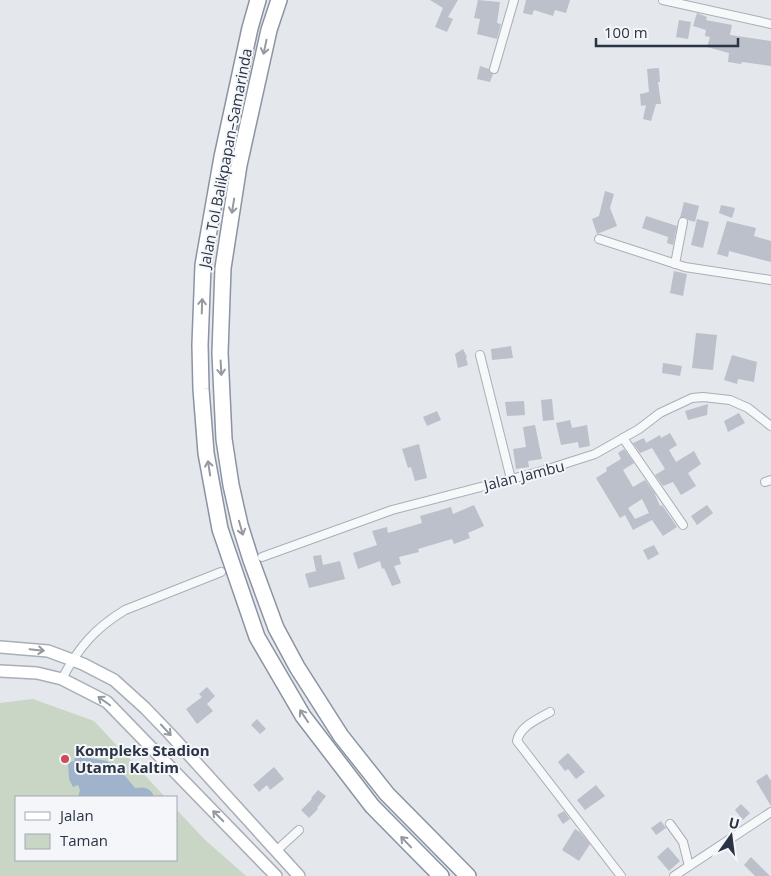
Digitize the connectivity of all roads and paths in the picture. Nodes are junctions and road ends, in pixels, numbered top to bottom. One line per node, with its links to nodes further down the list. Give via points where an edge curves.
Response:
1 (258, 0): 32 (highway, Jalan Tol Balikpapan–Samarinda, one-way to 1, via 372,806 303,716 257,637 220,529 206,453 201,389 203,264 224,148)
2 (278, 0): 33 (highway, Jalan Tol Balikpapan–Samarinda, one-way to 33, via 239,165 223,268 220,353 224,439 236,509 276,628 321,706 340,736 387,794)
3 (514, 0): 6 (street)
4 (663, 0): 5 (street)
5 (771, 24)
6 (494, 69)
7 (683, 222): 9 (street)
8 (599, 239): 9 (street)
9 (675, 264): 10 (street)
10 (771, 280)
11 (480, 355): 14 (street)
12 (771, 426): 13 (street, Jalan Jambu, via 748,408 730,400 703,397 692,398 660,413)
13 (623, 438): 14 (street, Jalan Jambu, via 571,463); 15 (street)
14 (511, 478): 16 (street, Jalan Jambu, via 392,510)
15 (683, 525)
16 (262, 557)
17 (220, 572): 19 (street, via 125,610 90,636)
18 (0, 647): 19 (street, one-way to 19, via 48,651)
19 (72, 659): 21 (street); 25 (street, one-way to 25, via 114,680 134,698)
20 (0, 671): 21 (street, via 37,673)
21 (62, 679): 27 (street, one-way to 21, via 107,702)
22 (550, 712): 34 (street, via 522,729 517,741)
23 (771, 812): 29 (street)
24 (670, 824): 29 (street, via 683,842)
25 (255, 828): 27 (street); 28 (street)
26 (299, 830): 28 (street)
27 (241, 840): 30 (street)
28 (276, 851): 31 (street)
29 (689, 866): 35 (street)
30 (276, 876)
31 (299, 876)
32 (441, 876)
33 (468, 876)
34 (621, 876)
35 (674, 876)

